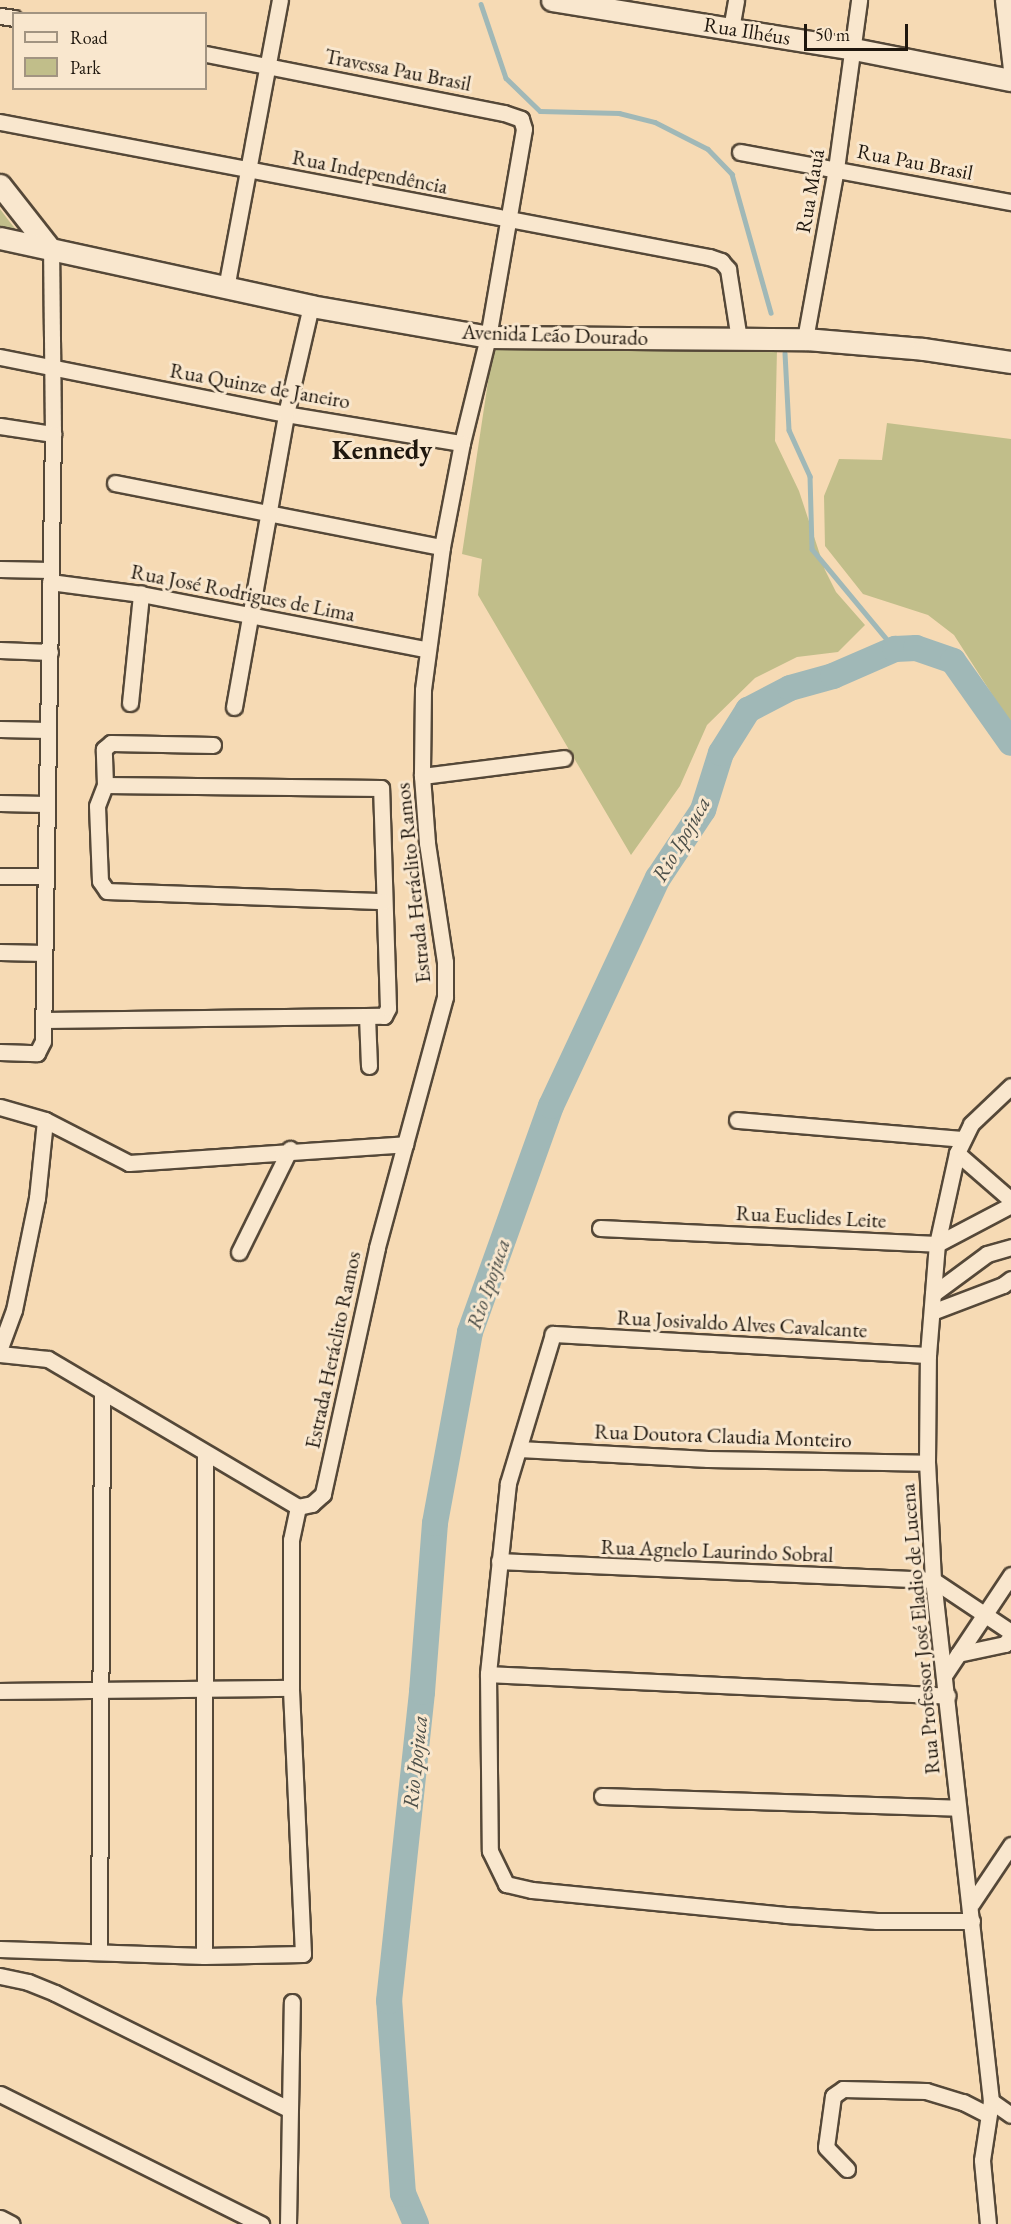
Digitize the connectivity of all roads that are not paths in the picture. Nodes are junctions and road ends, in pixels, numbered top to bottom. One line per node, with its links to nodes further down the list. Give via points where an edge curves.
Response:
1 (280, 0): 10 (street)
2 (552, 0): 6 (main road, Rua Ilhéus)
3 (736, 0): 7 (street)
4 (859, 0): 8 (street, Rua Mauá)
5 (1003, 0): 11 (street)
6 (622, 5): 7 (main road, Rua Ilhéus)
7 (731, 29): 8 (main road, Rua Ilhéus)
8 (854, 49): 12 (main road, Rua Ilhéus); 17 (street, Rua Mauá)
9 (207, 54): 10 (street)
10 (266, 65): 13 (street, Travessa Pau Brasil, via 504,112); 16 (street)
11 (1011, 69)
12 (1011, 80)
13 (520, 119): 20 (street, Estrada Heráclito Ramos, via 524,129)
14 (0, 122): 16 (street, Rua Independência)
15 (740, 152): 17 (street, Rua Pau Brasil)
16 (246, 168): 20 (street, Rua Independência); 23 (street)
17 (836, 169): 19 (street, Rua Pau Brasil); 27 (street, Rua Mauá)
18 (0, 185): 22 (main road)
19 (1011, 202)
20 (506, 220): 25 (street, Estrada Heráclito Ramos); 26 (street, Rua Independência, via 722,261 728,269)
21 (0, 238): 22 (main road, Avenida Leão Dourado)
22 (51, 250): 23 (main road, Avenida Leão Dourado); 30 (street)
23 (226, 288): 24 (main road, Avenida Leão Dourado)
24 (311, 306): 25 (main road, Avenida Leão Dourado); 31 (street)
25 (488, 337): 26 (main road, Avenida Leão Dourado); 34 (street, Estrada Heráclito Ramos)
26 (739, 339): 27 (main road, Avenida Leão Dourado)
27 (805, 339): 29 (main road, Avenida Leão Dourado, via 923,349)
28 (0, 357): 30 (street, Rua Quinze de Janeiro)
29 (1011, 362)
30 (52, 367): 31 (street, Rua Quinze de Janeiro); 33 (street)
31 (286, 414): 34 (street, Rua Quinze de Janeiro); 36 (street)
32 (0, 426): 33 (street)
33 (53, 434): 39 (street)
34 (462, 443): 37 (street, Estrada Heráclito Ramos)
35 (115, 483): 36 (street)
36 (267, 513): 37 (street); 41 (street)
37 (442, 547): 43 (street, Estrada Heráclito Ramos)
38 (0, 569): 39 (street, Rua José Rodrigues de Lima)
39 (50, 576): 40 (street, Rua José Rodrigues de Lima); 44 (street)
40 (141, 594): 41 (street, Rua José Rodrigues de Lima); 45 (street)
41 (249, 614): 43 (street, Rua José Rodrigues de Lima); 46 (street)
42 (0, 650): 44 (street)
43 (428, 650): 51 (street, Estrada Heráclito Ramos)
44 (50, 652): 48 (street)
45 (130, 703)
46 (234, 706)
47 (0, 729): 48 (street)
48 (48, 730): 54 (street)
49 (213, 745): 52 (street, via 111,742 104,748)
50 (564, 758): 51 (street)
51 (422, 776): 68 (street, Estrada Heráclito Ramos, via 446,997)
52 (105, 785): 57 (street, via 97,806 100,881 107,891); 57 (street, via 377,787 383,796)
53 (0, 803): 54 (street)
54 (45, 804): 56 (street)
55 (0, 876): 56 (street)
56 (45, 876): 59 (street)
57 (384, 901): 60 (street, via 388,1008 384,1016)
58 (0, 952): 59 (street)
59 (44, 952): 61 (street)
60 (367, 1016): 61 (street); 63 (street)
61 (44, 1020): 62 (street, via 42,1050 22,1054)
62 (0, 1052)
63 (369, 1066)
64 (1011, 1086): 69 (street, Rua Professor José Eladio de Lucena, via 986,1107)
65 (0, 1107): 66 (street)
66 (45, 1120): 70 (street, via 129,1163); 80 (street, via 38,1198 14,1310)
67 (737, 1120): 69 (street)
68 (405, 1144): 70 (street); 87 (street, Estrada Heráclito Ramos, via 377,1248 323,1494 312,1504)
69 (960, 1146): 71 (street); 74 (street, Rua Professor José Eladio de Lucena)
70 (290, 1149): 76 (street)
71 (1011, 1200)
72 (1011, 1205): 74 (street)
73 (600, 1227): 74 (street, Rua Euclides Leite)
74 (937, 1244): 78 (street, Rua Professor José Eladio de Lucena)
75 (1011, 1247): 78 (street, via 987,1254)
76 (240, 1252)
77 (1011, 1279): 79 (street)
78 (933, 1294): 79 (street, Rua Professor José Eladio de Lucena)
79 (932, 1312): 82 (street, Rua Professor José Eladio de Lucena)
80 (0, 1348)
81 (0, 1354): 83 (street, via 48,1359)
82 (928, 1355): 84 (street, Rua Josivaldo Alves Cavalcante, via 553,1334); 86 (street, Rua Professor José Eladio de Lucena)
83 (102, 1391): 85 (street); 99 (street)
84 (519, 1449): 86 (street, Rua Doutora Claudia Monteiro, via 708,1459); 88 (street, via 508,1483)
85 (205, 1454): 87 (street); 97 (street)
86 (927, 1463): 90 (street, Rua Professor José Eladio de Lucena)
87 (298, 1507): 96 (street, via 291,1540)
88 (499, 1561): 90 (street, Rua Agnelo Laurindo Sobral); 94 (street)
89 (1011, 1575): 91 (street)
90 (933, 1580): 91 (street); 95 (street, Rua Professor José Eladio de Lucena)
91 (986, 1612): 92 (street); 93 (street)
92 (1011, 1634): 93 (street, via 1005,1644)
93 (958, 1654): 95 (street)
94 (488, 1674): 100 (street); 105 (street, via 490,1851 506,1884 555,1893 786,1915 877,1921)
95 (945, 1674): 100 (street, Rua Professor José Eladio de Lucena)
96 (291, 1688): 97 (street); 108 (street, via 303,1954)
97 (204, 1690): 99 (street); 108 (street)
98 (0, 1691): 99 (street)
99 (101, 1692): 107 (street)
100 (947, 1696): 102 (street, Rua Professor José Eladio de Lucena)
101 (603, 1796): 102 (street)
102 (958, 1808): 104 (street, Rua Professor José Eladio de Lucena)
103 (1011, 1845): 104 (street)
104 (972, 1903): 105 (street, Rua Professor José Eladio de Lucena)
105 (972, 1921): 113 (street, Rua Professor José Eladio de Lucena)
106 (0, 1949): 107 (street)
107 (99, 1952): 108 (street)
108 (204, 1956)
109 (0, 1976): 112 (street, via 28,1982 55,1994)
110 (292, 2002): 112 (street)
111 (0, 2094): 118 (street)
112 (287, 2108): 119 (street)
113 (990, 2108): 114 (street); 115 (street, via 926,2091 843,2089 834,2096 826,2147); 120 (street, Rua Professor José Eladio de Lucena, via 982,2160)
114 (1011, 2115)
115 (847, 2169)
116 (0, 2218): 117 (street)
117 (12, 2224)
118 (261, 2224)
119 (288, 2224)
120 (988, 2224)

